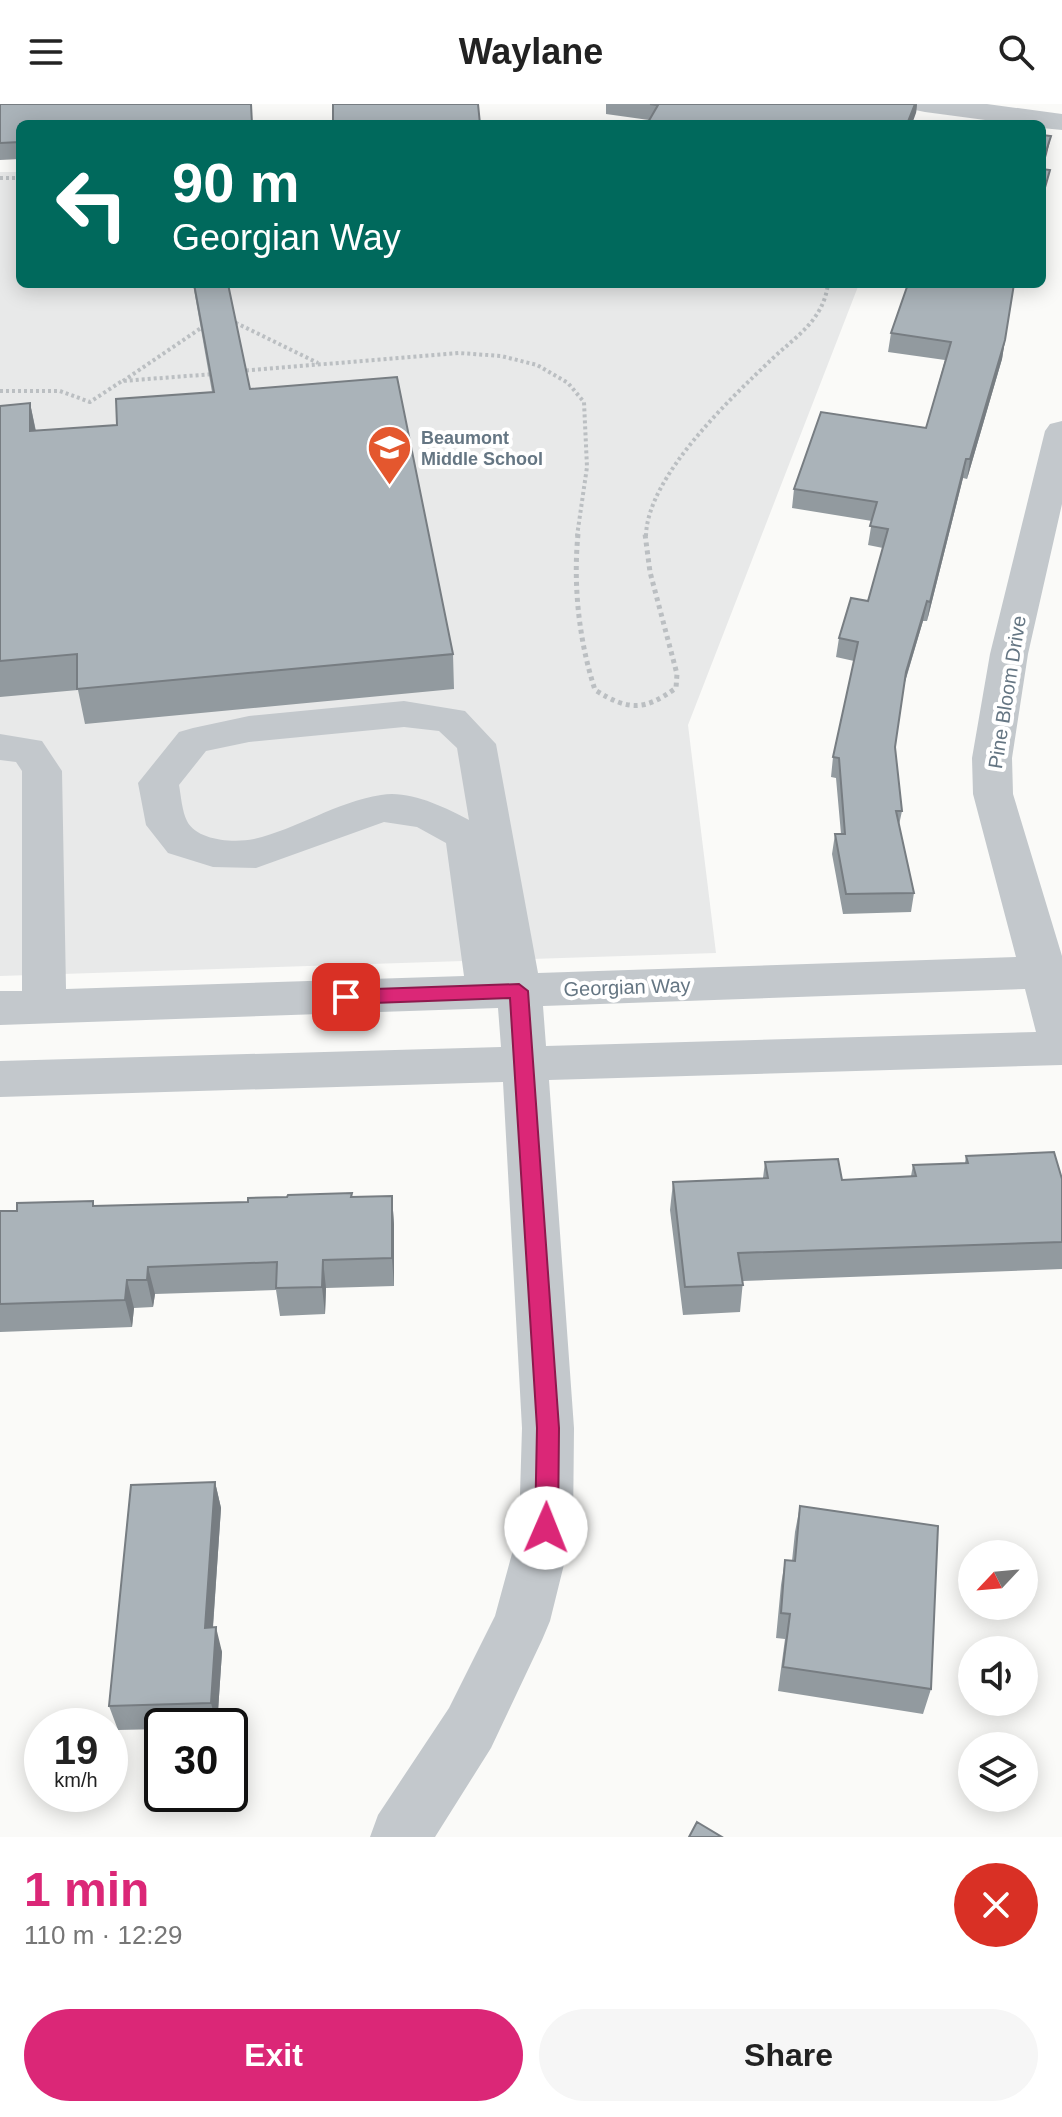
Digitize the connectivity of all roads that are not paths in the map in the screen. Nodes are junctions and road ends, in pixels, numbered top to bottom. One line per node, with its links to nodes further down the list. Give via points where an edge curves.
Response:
1 (925, 104): 2 (street)
2 (1062, 122)
3 (1062, 431): 5 (street, Pine Bloom Drive, via 1009,654 992,758 993,794)
4 (0, 747): 7 (street, via 28,750 42,771)
5 (1052, 972): 6 (street, Georgian Way); 9 (street, Pine Bloom Drive)
6 (504, 992): 6 (street, via 476,744 451,720 404,714 249,729 193,741 158,783 167,825 183,843 213,853 256,854 384,808 427,815 466,836); 7 (street, Georgian Way); 10 (street)
7 (44, 1007): 8 (street, Georgian Way)
8 (0, 1008)
9 (1062, 1046): 10 (street)
10 (525, 1062): 11 (street); 12 (street, via 548,1428 546,1528 522,1621 470,1728)
11 (0, 1079)
12 (400, 1837)

